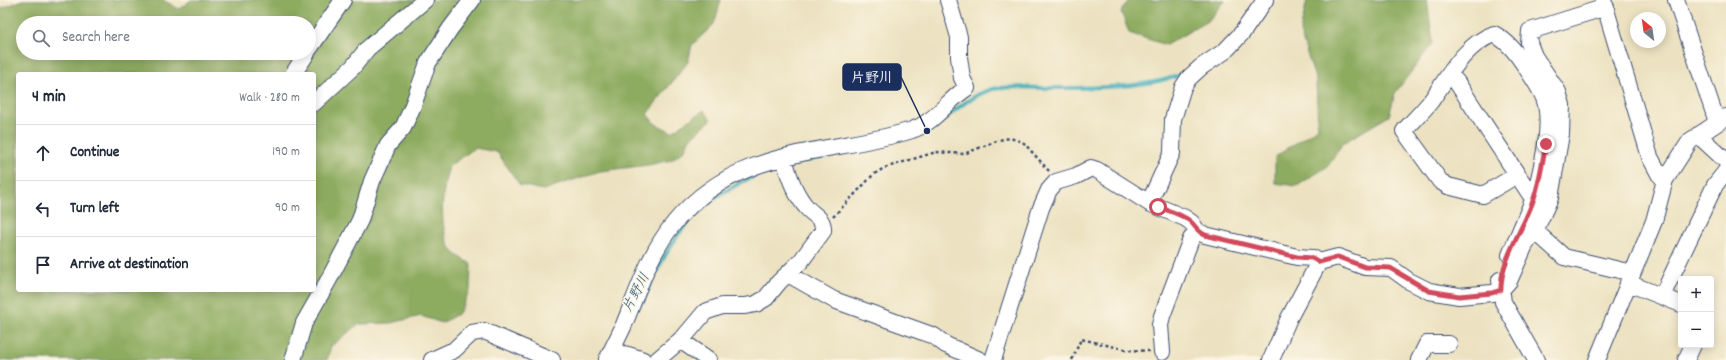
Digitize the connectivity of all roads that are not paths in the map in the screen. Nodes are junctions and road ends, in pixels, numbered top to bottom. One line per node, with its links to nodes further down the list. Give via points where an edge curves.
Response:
1 (343, 0): 8 (street)
2 (425, 0): 12 (street, via 367,49)
3 (472, 0): 35 (street, via 428,63 403,128 388,144 360,220 304,323)
4 (948, 0): 15 (street, via 959,37 958,57 962,78 967,88 951,100 936,117 913,130)
5 (1265, 0): 21 (street, via 1226,51 1197,71 1183,86 1173,119 1172,152)
6 (1676, 0): 13 (street)
7 (1605, 4): 19 (street, via 1650,157); 23 (street, via 1530,32 1529,43 1534,56 1558,92 1562,105 1561,134 1550,198)
8 (316, 39)
9 (302, 60): 10 (street)
10 (294, 72)
11 (1449, 75): 18 (street, via 1456,81); 18 (street, via 1430,102 1404,131 1440,181 1448,186 1483,195); 20 (street, via 1477,42 1494,34 1506,41 1522,60 1544,99 1547,114 1546,144)
12 (316, 101)
13 (1722, 119): 14 (street)
14 (1698, 135): 16 (street); 19 (street, via 1690,141)
15 (785, 161): 25 (street, via 798,196 824,225 819,237); 34 (street, via 752,166 714,185 675,222 659,244 644,272 622,329)
16 (1726, 161)
17 (1726, 171): 28 (street, via 1715,186)
18 (1517, 175): 20 (street)
19 (1665, 180): 26 (street, via 1654,221)
20 (1534, 198): 27 (street, via 1504,268 1500,280)
21 (1150, 203): 22 (street, via 1185,218); 42 (street, via 1091,168 1056,182 1049,190 1041,208)
22 (1197, 231): 24 (street, via 1297,257 1312,258); 33 (street, via 1191,238 1162,316)
23 (1535, 231): 26 (street, via 1564,257); 27 (street, via 1525,245 1509,281)
24 (1319, 262): 27 (street, via 1338,257 1365,267 1390,268 1429,291 1459,296); 43 (street, via 1289,318)
25 (788, 274): 30 (street, via 766,298 756,304 714,308 705,312); 41 (street, via 834,300 934,336 946,345)
26 (1630, 278): 28 (street); 46 (street)
27 (1501, 290): 45 (street, via 1503,302)
28 (1662, 296): 29 (street)
29 (1678, 303)
30 (680, 340): 39 (street); 40 (street)
31 (1449, 344): 44 (street, via 1427,344)
32 (1692, 348): 47 (street)
33 (1162, 352)
34 (607, 359): 38 (street, via 614,354 625,354)
35 (293, 360)
36 (432, 360): 37 (street, via 454,350 472,333 484,331)
37 (552, 360)
38 (643, 360)
39 (656, 360)
40 (709, 360)
41 (980, 360)
42 (993, 360)
43 (1271, 360)
44 (1420, 360)
45 (1536, 360)
46 (1597, 360)
47 (1686, 360)

